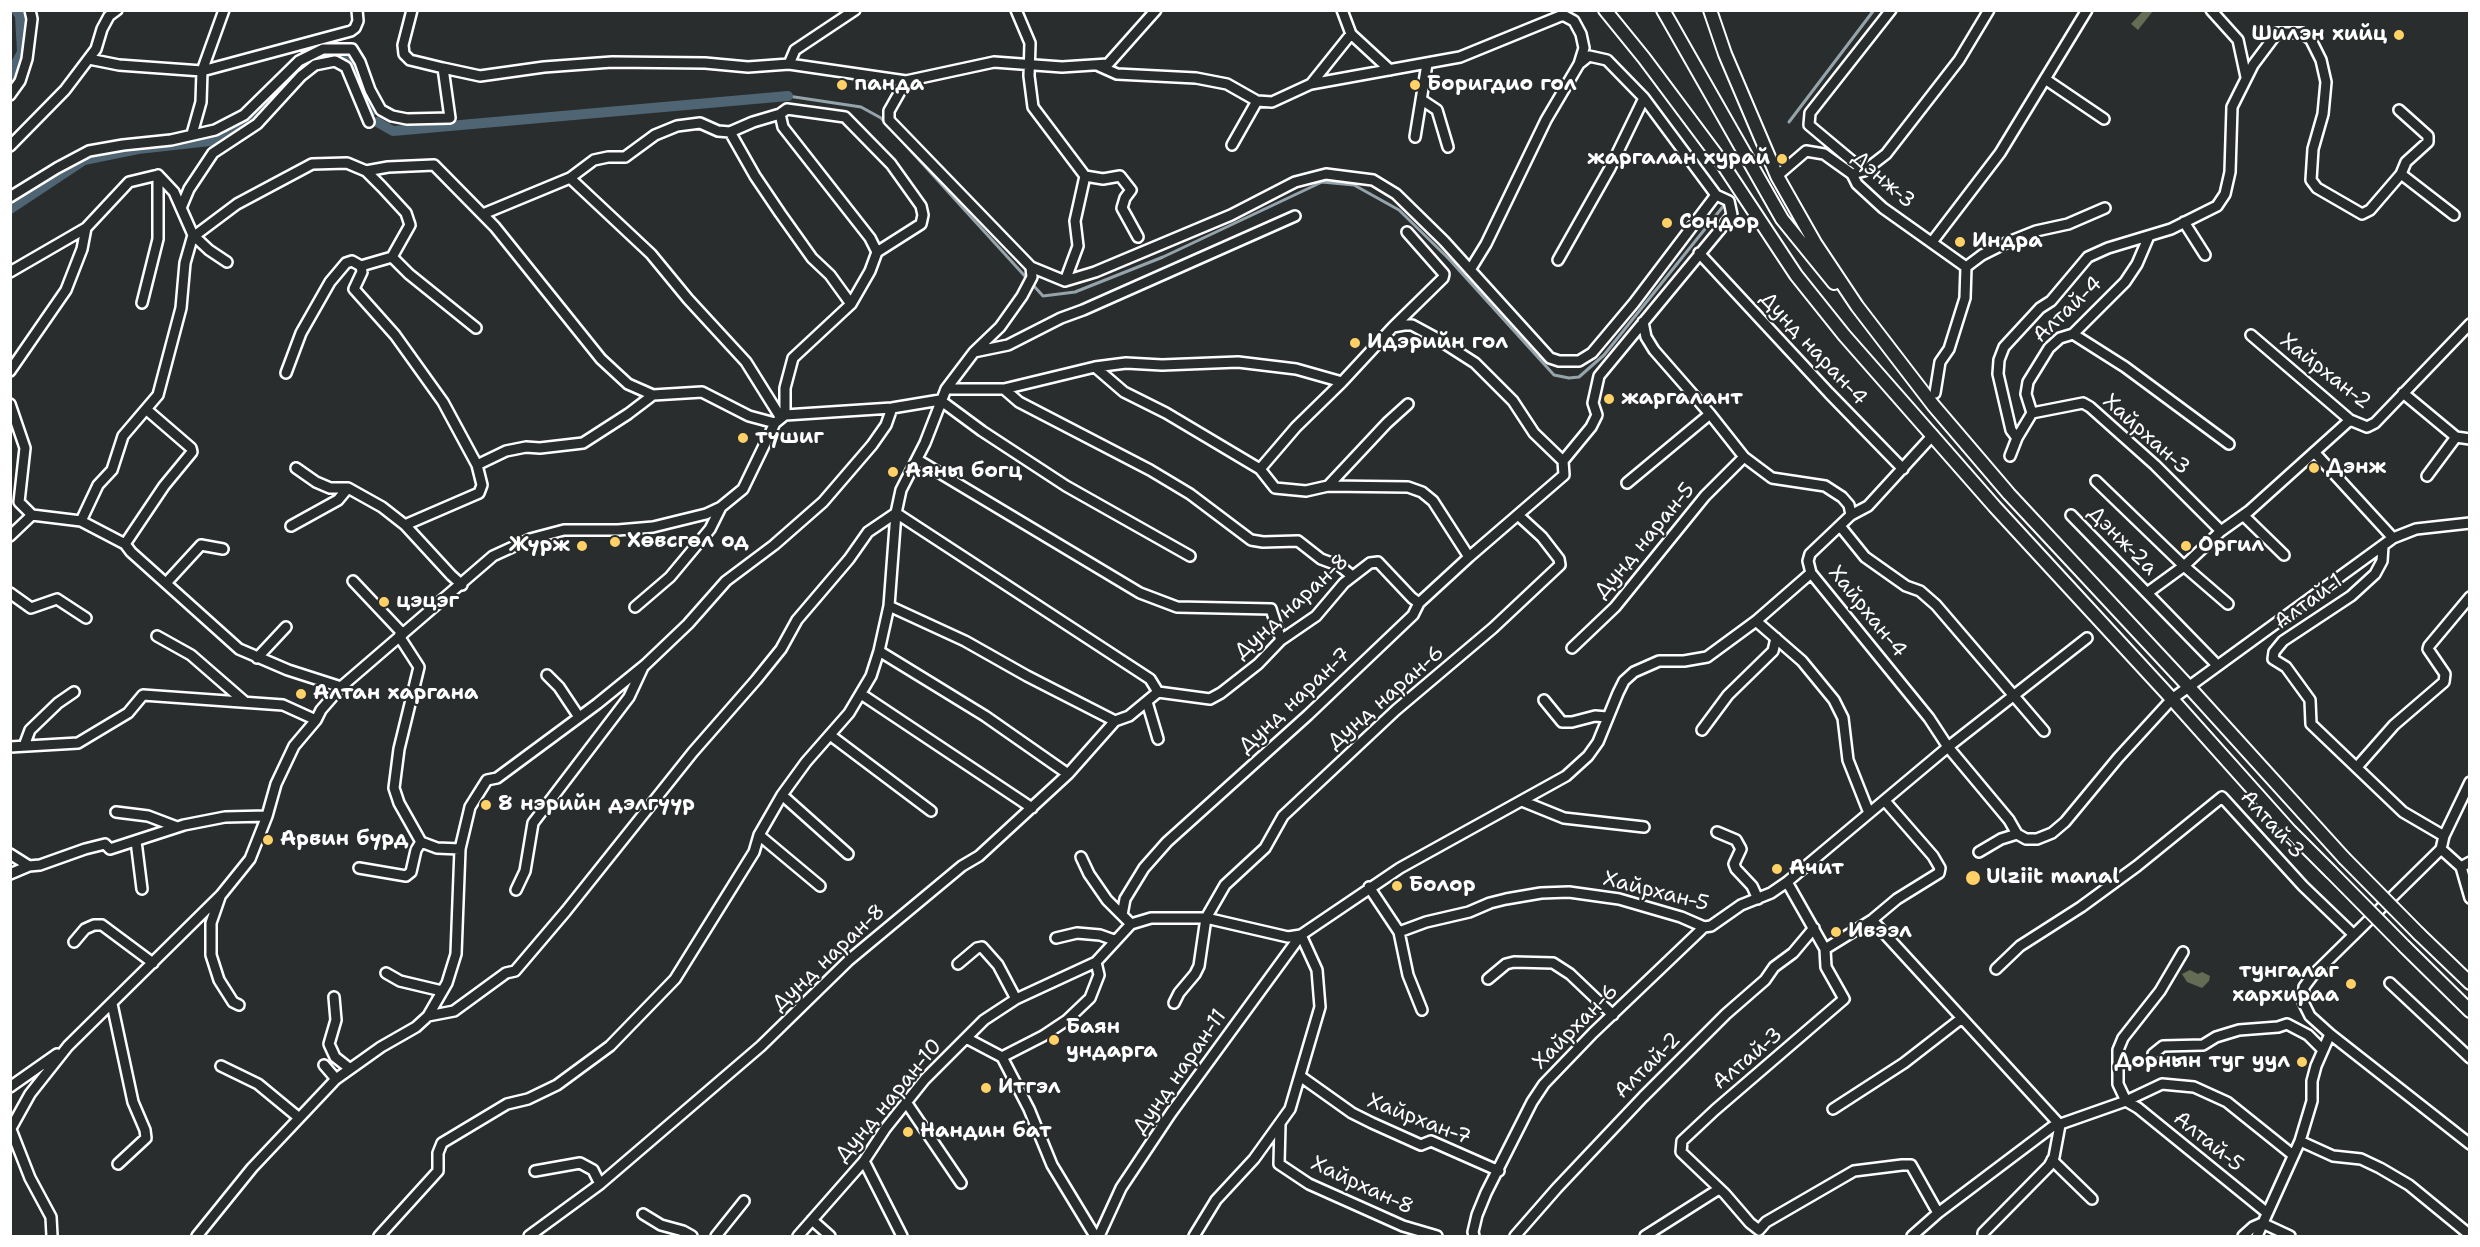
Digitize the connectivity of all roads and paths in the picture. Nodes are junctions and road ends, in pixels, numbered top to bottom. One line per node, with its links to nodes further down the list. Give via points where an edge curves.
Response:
1 (30, 10): 31 (street, via 27,59 20,81)
2 (117, 10): 18 (street, via 102,28)
3 (224, 10): 25 (street)
4 (357, 10): 25 (street, via 355,28 351,31)
5 (412, 10): 24 (street, via 404,54 410,60)
6 (855, 10): 19 (street, via 795,50)
7 (1016, 10): 22 (street, via 1028,32)
8 (1156, 10): 23 (street, via 1108,64)
9 (1342, 10): 17 (street)
10 (1605, 10): 106 (main road, via 1718,157 1796,275)
11 (1663, 10): 96 (main road, via 1782,219)
12 (1710, 10): 51 (main road)
13 (1892, 10): 46 (street, via 1810,113 1809,125)
14 (1989, 10): 46 (street, via 1959,60 1907,128 1886,154)
15 (2087, 10): 28 (street)
16 (2211, 10): 27 (street, via 2238,40)
17 (1351, 34): 26 (street); 30 (street)
18 (89, 59): 25 (street, via 119,65); 42 (street, via 65,90)
19 (789, 64): 24 (street, via 748,67 612,62 480,76); 29 (street)
20 (1427, 64): 21 (street, via 1460,57 1563,15 1574,21 1581,34 1584,48); 26 (street); 33 (street)
21 (1579, 64): 32 (street, via 1589,56 1607,60); 75 (street)
22 (1031, 65): 23 (street); 29 (street, via 994,62); 50 (street, via 1033,107)
23 (1099, 66): 34 (street, via 1117,74 1196,78 1227,84)
24 (443, 68): 40 (street, via 450,117 425,120 392,116 381,110 352,49 323,49 300,61 244,115 215,130)
25 (202, 70): 40 (street, via 201,102)
26 (1390, 70): 30 (street)
27 (2246, 77): 48 (street, via 2277,33 2302,33 2311,40 2321,60 2326,82 2311,180 2317,188 2362,214); 60 (street, via 2232,107 2230,172 2225,194 2217,206)
28 (2045, 79): 37 (street); 66 (street, via 2000,153)
29 (906, 81): 77 (street, via 889,111 889,120)
30 (1311, 84): 34 (street, via 1272,102)
31 (10, 95)
32 (1644, 98): 53 (street); 71 (street)
33 (1422, 100): 41 (street); 44 (street, via 1437,110)
34 (1257, 101): 43 (street)
35 (2399, 110): 48 (street, via 2428,136 2428,142 2406,162)
36 (780, 114): 39 (street); 67 (street, via 783,127); 67 (street, via 787,109 845,117 891,164 921,206 921,224)
37 (2103, 119)
38 (369, 122): 55 (street, via 346,67 335,61 315,66 257,124 213,153)
39 (730, 132): 52 (street, via 700,123 676,126 655,135 625,157 594,160); 80 (street, via 780,213)
40 (192, 134): 54 (street, via 89,151)
41 (1415, 137)
42 (10, 146)
43 (1232, 146)
44 (1448, 147)
45 (366, 171): 57 (street, via 434,165); 63 (street, via 347,163 312,164 237,204); 70 (street, via 406,213 410,225)
46 (1864, 171): 47 (street)
47 (1852, 174): 51 (street, Дэнж-3, via 1824,154 1806,151); 66 (street, Дэнж-3, via 1857,184 1883,208)
48 (2401, 174): 58 (street)
49 (158, 175): 55 (street, via 174,192); 61 (street, via 129,182); 79 (street, via 158,239)
50 (1085, 176): 65 (street, via 1120,176 1131,190 1122,208); 78 (street, via 1075,221 1078,246)
51 (1777, 176): 96 (main road, via 1857,306)
52 (570, 178): 57 (street); 104 (street, via 651,254 746,362)
53 (1716, 195): 68 (street, via 1730,201 1732,215); 75 (street, via 1620,320 1592,353 1579,362 1550,358)
54 (10, 197)
55 (181, 208): 63 (street)
56 (2105, 208): 74 (street, via 2006,243)
57 (483, 214): 95 (street, via 601,359 628,384)
58 (2454, 215)
59 (1295, 216): 87 (street, via 1008,345)
60 (2184, 222): 64 (street); 69 (street)
61 (86, 228): 76 (street); 89 (street, via 66,290)
62 (1407, 232): 83 (street, via 1444,274)
63 (193, 235): 72 (street); 101 (street, via 178,319 158,395)
64 (2149, 236): 85 (street, Алтай-4, via 2124,282); 107 (street, via 2088,257 2004,347 1998,374 2011,430)
65 (1138, 237)
66 (1932, 242): 74 (street, Дэнж-3)
67 (877, 252): 80 (street)
68 (1699, 253): 81 (street); 119 (street, Дунд наран-4)
69 (2205, 255)
70 (392, 257): 73 (street); 84 (street)
71 (1558, 261)
72 (227, 262)
73 (361, 266): 90 (street, via 352,261 346,263 330,282 301,333); 116 (street, via 354,289 395,335 443,402)
74 (1966, 267): 96 (street, via 1965,298 1949,349 1940,362)
75 (1470, 270): 78 (street, via 1396,194 1373,180 1326,174 1295,182 1188,234)
76 (10, 272)
77 (1031, 272): 78 (street); 87 (street, via 1022,296 1000,327)
78 (1065, 281)
79 (142, 303)
80 (851, 304): 104 (street, via 793,358)
81 (1643, 322): 103 (street, via 1654,351); 115 (street, via 1599,376 1593,403 1597,415)
82 (2469, 324): 94 (street, Хайрхан-2)
83 (1393, 327): 91 (street); 115 (street, via 1412,325 1475,363)
84 (476, 328)
85 (2073, 333): 102 (street, Алтай-4, via 2049,348 2028,382 2025,394); 110 (street, Хайрхан-3)
86 (2252, 335): 105 (street, Хайрхан-2)
87 (974, 352): 92 (street)
88 (1095, 367): 91 (street, via 1238,362 1296,369); 93 (street); 118 (street, via 1124,392)
89 (10, 370)
90 (286, 373)
91 (1342, 382): 118 (street)
92 (946, 389): 93 (street); 97 (street)
93 (1004, 389): 148 (street, via 1019,402 1190,494 1251,540 1298,541)
94 (2403, 393): 105 (street, Хайрхан-2, via 2375,423 2367,427); 108 (street, Хайрхан-2)
95 (653, 395): 104 (street, via 702,392 749,416); 116 (street, via 583,443 516,448)
96 (1934, 399): 173 (main road, via 2009,494)
97 (940, 400): 100 (street); 114 (street); 144 (street, via 1066,486)
98 (10, 404): 127 (street, via 25,448 19,502)
99 (1408, 404): 123 (street)
100 (892, 408): 104 (street); 170 (street, via 872,445 823,502 726,581)
101 (147, 410): 132 (street, via 123,436 112,470 98,485); 140 (street, via 192,452)
102 (2032, 413): 107 (street); 137 (street, Хайрхан-3, via 2083,403 2090,407)
103 (1710, 414): 113 (street); 122 (street, Дунд наран-5)
104 (780, 419): 125 (street, via 743,489)
105 (2350, 420): 111 (street)
106 (1933, 435): 119 (street); 179 (main road)
107 (2017, 438): 112 (street)
108 (2456, 438): 109 (street); 120 (street)
109 (2469, 439)
110 (2229, 444)
111 (2315, 453): 131 (street); 139 (street)
112 (2010, 456)
113 (1744, 457): 129 (street, via 1772,478 1826,486 1849,505); 167 (street, Дунд наран-5, via 1705,496 1616,607)
114 (918, 460): 126 (street, via 901,490); 166 (street, via 1140,593 1178,607 1271,609)
115 (1563, 461): 128 (street, via 1564,475)
116 (477, 465): 134 (street, via 482,485 479,493)
117 (296, 468): 124 (street, via 330,488)
118 (1260, 469): 123 (street, via 1275,488 1306,491)
119 (1903, 469): 129 (street, via 1868,506)
120 (2427, 476)
121 (2096, 481): 146 (street)
122 (1627, 483)
123 (1328, 486): 145 (street, via 1408,487 1422,492 1433,501)
124 (348, 488): 134 (street); 135 (street, via 338,500)
125 (721, 507): 151 (street, via 653,527 564,530 530,539 493,556); 158 (street, via 710,529 670,577)
126 (896, 513): 157 (street); 176 (street, via 1150,679); 262 (street, via 868,532 797,620 781,649 515,971 506,973 454,1011)
127 (32, 515): 132 (street); 138 (street)
128 (1518, 515): 145 (street, Дунд наран-7); 232 (street, Дунд наран-6, via 1542,537 1560,565 1283,816 1265,848 1225,885)
129 (1851, 515): 136 (street)
130 (2070, 515): 152 (street, Дэнж-2а)
131 (2244, 516): 137 (street); 143 (street)
132 (81, 521): 140 (street)
133 (2469, 523): 139 (street, via 2416,529)
134 (405, 525): 151 (street)
135 (291, 526)
136 (1840, 526): 147 (street, Хайрхан-4, via 1810,554); 178 (street, Хайрхан-4, via 1865,557 1936,605)
137 (2222, 531): 146 (street)
138 (10, 537)
139 (2393, 538): 141 (street)
140 (125, 544): 150 (street)
141 (2383, 546): 171 (street); 194 (street, Алтай-1, via 2382,561 2375,574 2351,596 2283,641 2273,659 2286,667 2310,700 2311,724)
142 (223, 549): 150 (street, via 201,545)
143 (2284, 555)
144 (1190, 556)
145 (1468, 557): 155 (street, Дунд наран-7)
146 (2184, 566): 152 (street); 156 (street)
147 (1812, 573): 160 (street); 193 (street, Хайрхан-4)
148 (1352, 576): 155 (street, Дунд наран-8, via 1378,562); 166 (street, Дунд наран-8, via 1316,616)
149 (353, 581): 162 (street)
150 (166, 582): 169 (street, via 239,649)
151 (462, 585): 162 (street)
152 (2147, 592): 171 (street, Дэнж-2а)
153 (10, 593): 159 (street, via 31,608 57,599)
154 (2469, 597): 194 (street, via 2428,649 2445,674 2444,682 2394,725)
155 (1419, 603): 231 (street, Дунд наран-7, via 1413,615 1308,715 1167,842 1144,868 1125,899)
156 (2228, 604)
157 (889, 606): 168 (street); 186 (street)
158 (635, 607)
159 (86, 618)
160 (1756, 621): 164 (street); 184 (street, via 1707,657 1659,661 1634,672 1624,681)
161 (286, 627): 169 (street)
162 (401, 635): 174 (street); 212 (street, via 419,667 394,788)
163 (157, 636): 181 (street, via 191,655)
164 (1776, 638): 187 (street, via 1773,651 1728,695); 203 (street, via 1802,661 1834,700 1843,718 1848,760)
165 (2087, 638): 178 (street)
166 (1281, 640): 176 (street, Дунд наран-8, via 1258,664 1210,699)
167 (1572, 648)
168 (879, 651): 177 (street); 195 (street, via 985,716)
169 (257, 658): 174 (street)
170 (645, 665): 183 (street); 227 (street, via 627,700 533,823 525,871)
171 (2217, 665): 173 (street)
172 (548, 675): 183 (street)
173 (2188, 686): 179 (street); 252 (main road, bridge, via 2344,858)
174 (341, 687): 185 (street)
175 (74, 692): 191 (street, via 30,730)
176 (1158, 692): 182 (street, Дунд наран-8)
177 (861, 694): 189 (street); 200 (street)
178 (2015, 696): 188 (street, Хайрхан-4); 193 (street)
179 (2172, 699): 208 (street, via 2065,822 2037,839); 260 (main road, bridge, via 2290,831)
180 (1544, 700): 184 (street, via 1562,722)
181 (244, 702): 185 (street, via 283,705); 191 (street, via 143,694 128,713 78,743)
182 (1147, 702): 186 (street, Дунд наран-8); 190 (street)
183 (579, 717): 213 (street, via 497,778 487,780 470,807)
184 (1607, 717): 198 (street, via 1588,756 1566,776)
185 (316, 720): 204 (street, via 294,746 276,784)
186 (1115, 721): 195 (street, Дунд наран-8)
187 (1702, 730)
188 (2044, 731)
189 (830, 735): 197 (street); 201 (street)
190 (1158, 738)
191 (24, 746): 192 (street)
192 (10, 747)
193 (1948, 747): 199 (street); 208 (street, Хайрхан-4)
194 (2356, 767): 210 (street, Алтай-1, via 2403,812)
195 (1068, 774): 200 (street, Дунд наран-8)
196 (2469, 782): 210 (street)
197 (782, 795): 209 (street); 217 (street)
198 (1522, 801): 206 (street, via 1564,818); 225 (street)
199 (1885, 801): 203 (street, Хайрхан-5); 233 (street, via 1940,868 1939,873)
200 (1032, 808): 293 (street, Дунд наран-8, via 979,856 849,960 761,1046)
201 (931, 811)
202 (116, 812): 205 (street, via 148,816)
203 (1869, 813): 223 (street, Хайрхан-5)
204 (267, 816): 205 (street, via 225,817); 228 (street, via 250,859)
205 (177, 827): 211 (street)
206 (1644, 827)
207 (1718, 832): 230 (street, via 1736,840 1741,849 1734,864)
208 (2017, 834): 215 (street, via 2001,838)
209 (759, 835): 224 (street); 306 (street, via 748,861 675,979 640,1017 610,1046 557,1085 507,1104 442,1143 438,1171)
210 (2444, 836): 214 (street)
211 (136, 841): 220 (street, via 110,849 105,844); 226 (street)
212 (421, 842): 213 (street, via 437,848); 221 (street, via 406,876)
213 (460, 849): 253 (street, via 456,954)
214 (2441, 849): 219 (street); 239 (street)
215 (1979, 852)
216 (10, 854): 220 (street)
217 (848, 854)
218 (1080, 857): 231 (street, via 1107,900)
219 (2465, 865): 229 (street)
220 (29, 866): 222 (street)
221 (359, 868)
222 (10, 874)
223 (1787, 882): 230 (street, Хайрхан-5); 236 (street)
224 (820, 886)
225 (1369, 887): 237 (street); 238 (street)
226 (142, 889)
227 (516, 890)
228 (221, 895): 246 (street); 258 (street, via 211,923 211,955 219,980)
229 (2469, 898)
230 (1758, 899): 235 (street, Хайрхан-5)
231 (1122, 915): 234 (street)
232 (1206, 918): 234 (street, via 1150,918); 238 (street, via 1288,937); 256 (street, Дунд наран-11, via 1199,966)
233 (1872, 920): 243 (street); 263 (street)
234 (1131, 924): 241 (street)
235 (1704, 927): 237 (street, Хайрхан-5, via 1619,899 1560,892 1526,894); 261 (street, Хайрхан-6)
236 (1814, 928): 243 (street); 317 (street, Алтай-2, via 1793,953 1774,967 1643,1097)
237 (1400, 932): 259 (street, via 1407,975)
238 (1301, 935): 274 (street, via 1317,970 1320,1007); 313 (street, Дунд наран-11, via 1171,1113 1122,1188)
239 (2354, 935): 248 (street, Алтай-3, via 2303,886 2222,796 2137,866 2020,946); 264 (street, via 2304,987 2303,1002 2310,1016)
240 (1056, 938): 241 (street, via 1077,933)
241 (1114, 940): 245 (street)
242 (74, 942): 246 (street, via 85,929 102,925)
243 (1825, 949): 294 (street, Алтай-3, via 1826,967 1844,999 1842,1002 1682,1141 1681,1152)
244 (2183, 952): 277 (street, via 2118,1050 2118,1084)
245 (1096, 962): 255 (street, Дунд наран-10); 269 (street, via 1099,975 1094,992 1081,1008 1043,1036)
246 (153, 963): 257 (street)
247 (958, 964): 255 (street, via 982,947 998,964)
248 (1996, 969)
249 (386, 973): 253 (street, via 400,981)
250 (1488, 980): 261 (street, via 1506,964 1553,963)
251 (2390, 983): 270 (street)
252 (2469, 983)
253 (442, 991): 262 (street)
254 (334, 997): 273 (street, via 336,1020 330,1044 335,1057)
255 (1016, 999): 265 (street, Дунд наран-10, via 984,1020)
256 (1174, 1003)
257 (112, 1004): 266 (street); 289 (street, via 133,1102 146,1138)
258 (239, 1005)
259 (1422, 1010)
260 (2469, 1011)
261 (1613, 1015): 291 (street, Хайрхан-6, via 1544,1084)
262 (428, 1017): 273 (street)
263 (1962, 1018): 279 (street, via 1904,1063); 282 (street)
264 (2330, 1034): 267 (street); 285 (street)
265 (966, 1038): 269 (street); 278 (street, Дунд наран-10)
266 (68, 1046): 276 (street); 283 (street, via 30,1094)
267 (2323, 1050): 268 (street, via 2308,1035 2287,1024 2239,1030 2203,1045 2163,1046); 284 (street, via 2312,1081 2312,1101)
268 (2153, 1054)
269 (1002, 1057): 313 (street, Дунд наран-11, via 1052,1165)
270 (2469, 1058)
271 (324, 1065): 275 (street)
272 (221, 1066): 280 (street, via 258,1084)
273 (349, 1068): 275 (street)
274 (1300, 1076): 281 (street); 291 (street, Хайрхан-7, via 1372,1123 1421,1145 1431,1141)
275 (336, 1078): 280 (street)
276 (10, 1087)
277 (2126, 1101): 282 (street); 286 (street, via 2162,1084 2194,1087 2227,1102); 297 (street, Алтай-5)
278 (906, 1102): 288 (street, Дунд наран-10); 292 (street)
279 (1833, 1109)
280 (297, 1117): 305 (street)
281 (1281, 1124): 314 (street, via 1216,1200); 315 (street, Хайрхан-8, via 1279,1164 1340,1199)
282 (2060, 1125): 287 (street); 298 (street, via 2040,1134)
283 (11, 1128): 304 (street, via 30,1178 51,1217)
284 (2300, 1141): 286 (street); 303 (street, via 2333,1156 2361,1159 2380,1168 2409,1185)
285 (2469, 1144)
286 (2293, 1155): 297 (street)
287 (2052, 1160): 295 (street); 320 (street)
288 (864, 1161): 300 (street, Дунд наран-10); 312 (street)
289 (118, 1164)
290 (535, 1171): 293 (street, via 580,1163 593,1170)
291 (1499, 1171): 316 (street, via 1477,1215)
292 (961, 1183)
293 (600, 1184): 307 (street, Дунд наран-8)
294 (1719, 1189): 302 (street, Алтай-3); 318 (street)
295 (2092, 1198)
296 (744, 1201): 309 (street)
297 (2266, 1212): 301 (street)
298 (1938, 1213): 302 (street, Алтай-3, via 1911,1165 1902,1165 1854,1171 1774,1217); 319 (street)
299 (643, 1214): 308 (street)
300 (812, 1220): 310 (street, Дунд наран-10); 311 (street)
301 (2262, 1223): 321 (street); 322 (street); 323 (street)
302 (1757, 1233)
303 (2469, 1235)
304 (52, 1236)
305 (197, 1236)
306 (379, 1236)
307 (529, 1236)
308 (692, 1236)
309 (716, 1236)
310 (798, 1236)
311 (830, 1236)
312 (902, 1236)
313 (1097, 1236)
314 (1194, 1236)
315 (1437, 1236)
316 (1474, 1236)
317 (1515, 1236)
318 (1645, 1236)
319 (1912, 1236)
320 (1983, 1236)
321 (2243, 1236)
322 (2257, 1236)
323 (2290, 1236)

